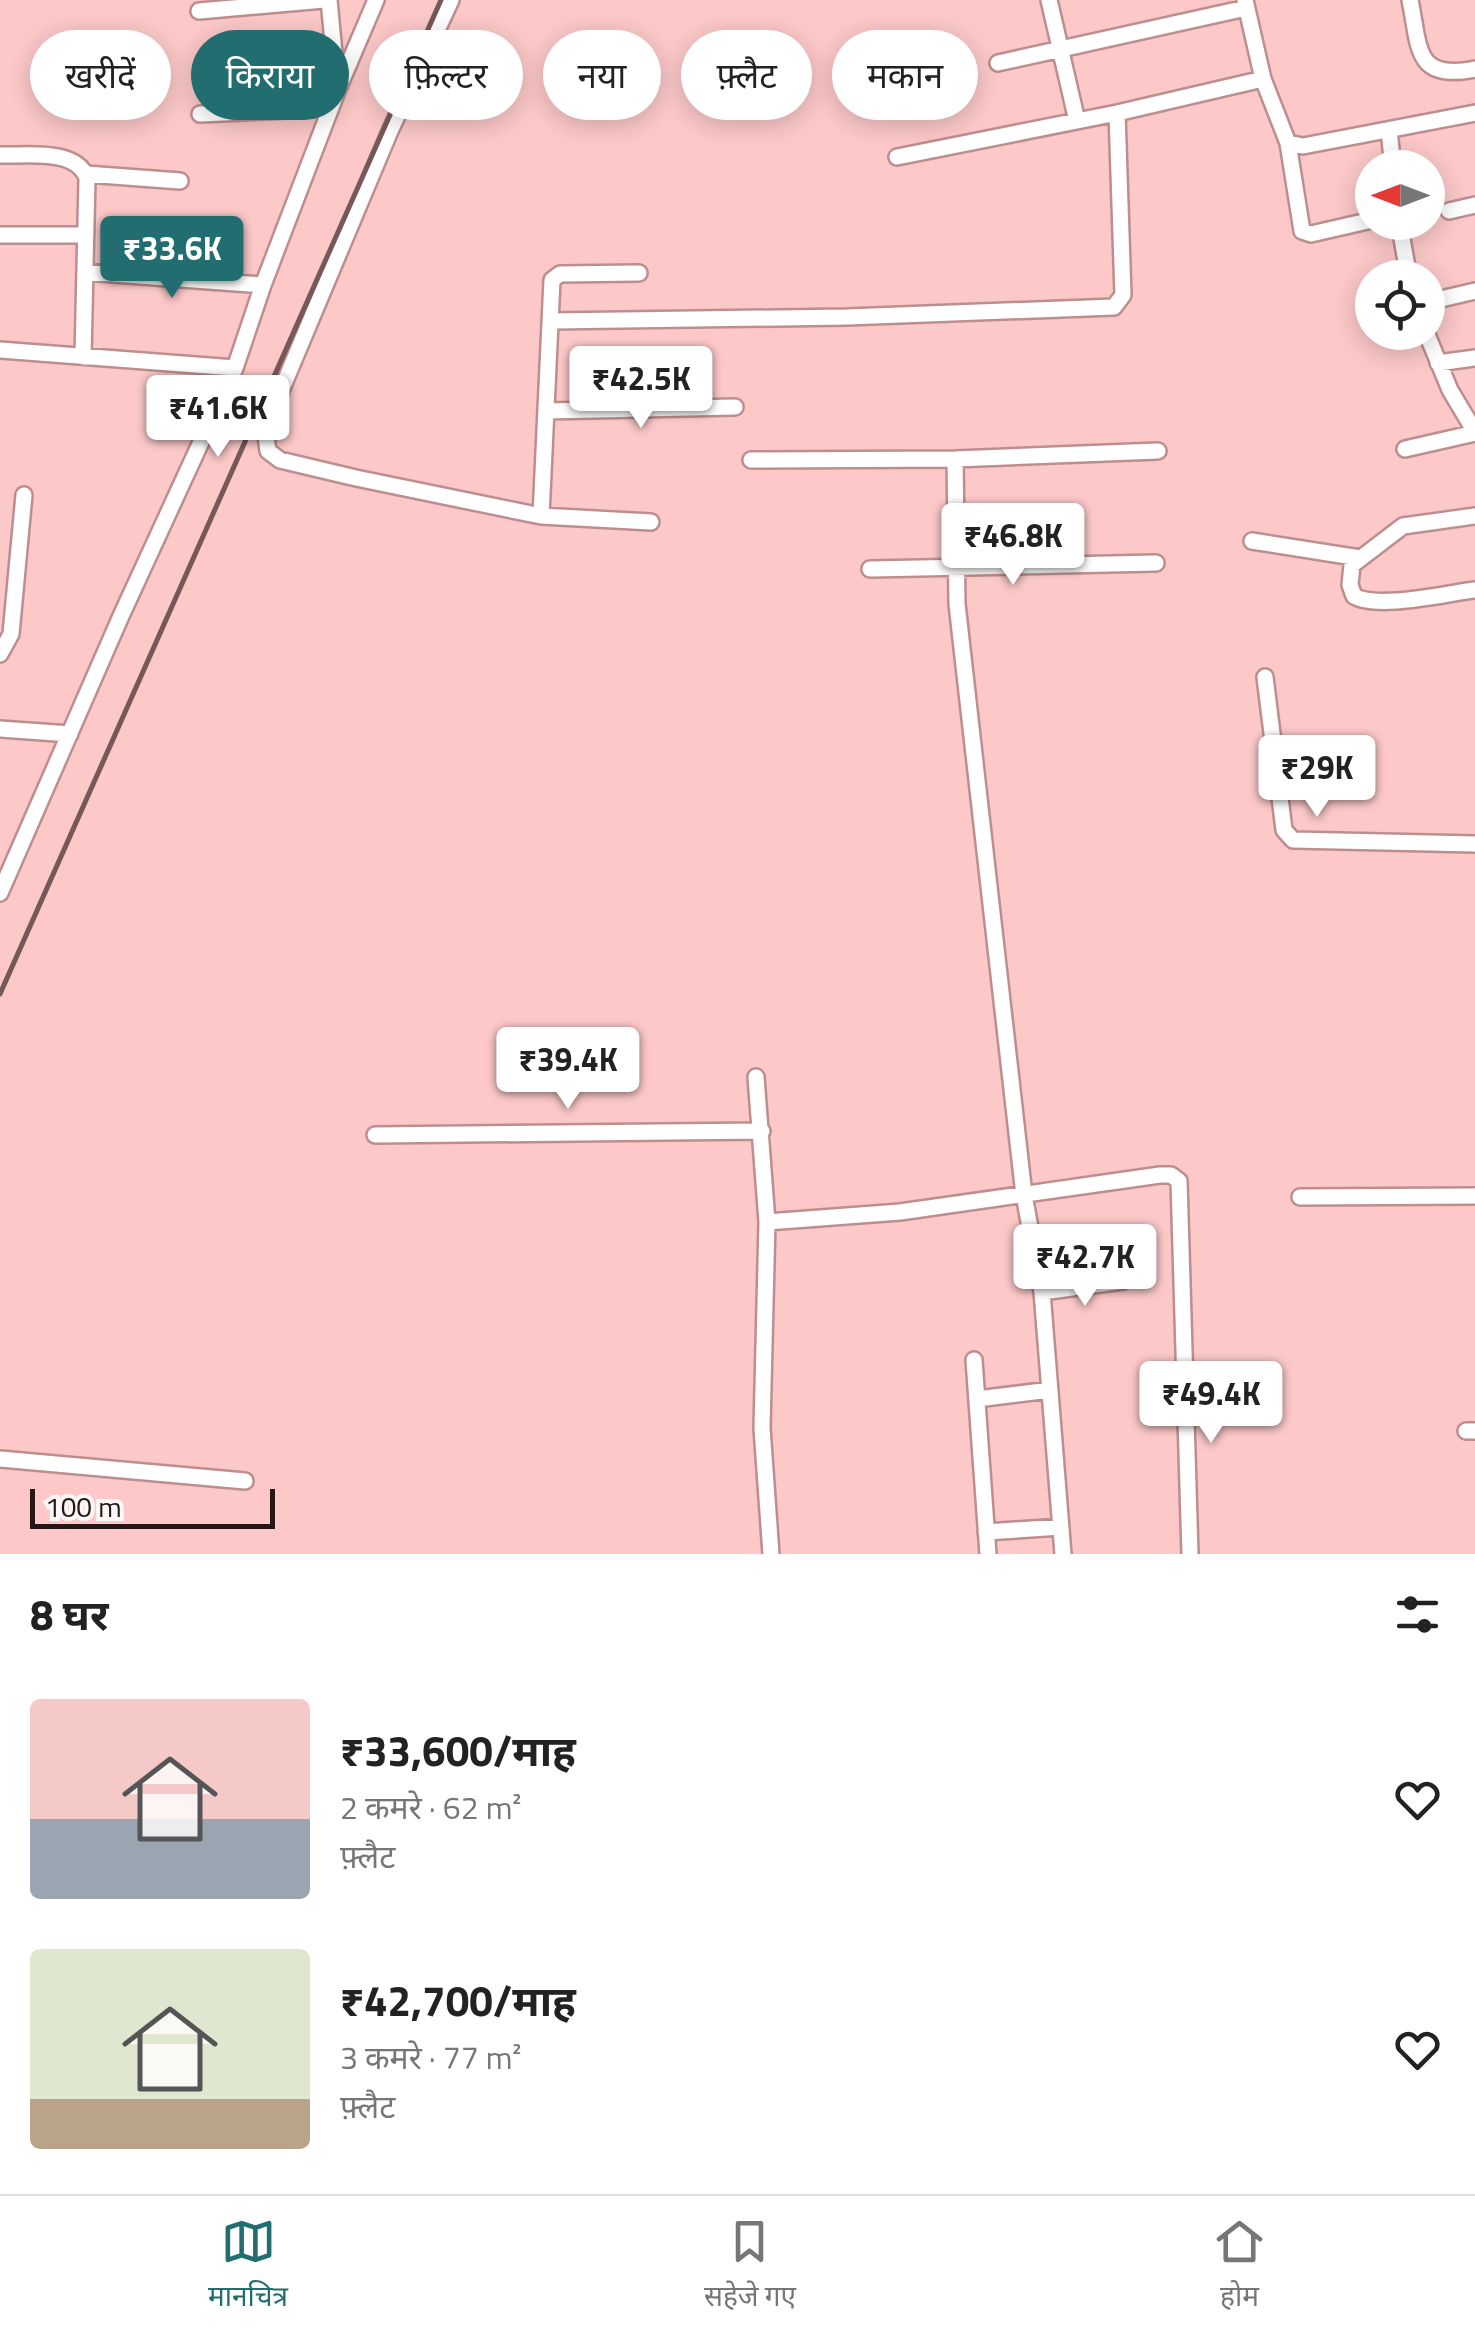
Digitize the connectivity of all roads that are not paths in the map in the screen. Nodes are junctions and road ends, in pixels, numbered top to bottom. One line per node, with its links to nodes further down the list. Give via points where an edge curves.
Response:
1 (327, 0): 7 (street); 8 (street)
2 (376, 0): 10 (street)
3 (451, 0): 50 (street, via 317,300 265,442 280,460)
4 (1048, 0): 9 (street)
5 (1410, 0): 12 (street, via 1430,66 1445,74)
6 (1245, 4): 9 (street); 13 (street)
7 (198, 11)
8 (331, 30)
9 (1060, 49): 11 (street); 17 (street)
10 (349, 63)
11 (998, 63)
12 (1475, 69)
13 (1263, 79): 14 (street); 19 (street)
14 (1117, 112): 17 (street); 35 (street, via 1123,295 1114,307)
15 (1475, 113): 18 (street)
16 (325, 120): 32 (street)
17 (1077, 120): 22 (street)
18 (1388, 130): 19 (street); 20 (street)
19 (1288, 143): 27 (street, via 1302,231)
20 (1391, 150)
21 (0, 156): 23 (street, via 67,158)
22 (897, 157)
23 (86, 174): 24 (street); 29 (street)
24 (180, 181)
25 (1475, 204): 26 (street)
26 (1449, 211)
27 (1355, 224)
28 (0, 235): 29 (street)
29 (86, 235): 30 (street)
30 (85, 272): 32 (street); 38 (street)
31 (639, 273): 35 (street, via 555,276)
32 (263, 284): 41 (street)
33 (1475, 292): 34 (street)
34 (1445, 298)
35 (552, 320): 43 (street)
36 (0, 350): 38 (street)
37 (1433, 350): 40 (street)
38 (84, 357): 41 (street)
39 (1475, 358): 40 (street)
40 (1438, 364): 44 (street)
41 (235, 368): 62 (street)
42 (735, 407): 43 (street)
43 (546, 410): 50 (street)
44 (1475, 433): 45 (street)
45 (1405, 448)
46 (1158, 451): 47 (street)
47 (955, 459): 48 (street); 56 (street)
48 (751, 460)
49 (24, 496): 59 (street, via 11,634)
50 (540, 516): 52 (street)
51 (1475, 516): 54 (street, via 1403,526)
52 (651, 522)
53 (1252, 541): 54 (street)
54 (1360, 558): 58 (street, via 1352,565 1350,585 1361,600)
55 (1156, 563): 56 (street)
56 (956, 566): 57 (street); 68 (street)
57 (870, 569)
58 (1475, 590)
59 (0, 654)
60 (1265, 677): 63 (street, via 1284,830 1293,840)
61 (0, 730): 62 (street)
62 (70, 734): 64 (street)
63 (1475, 844)
64 (0, 892)
65 (756, 1077): 66 (street)
66 (762, 1131): 67 (street); 71 (street)
67 (375, 1135)
68 (1024, 1195): 71 (street); 73 (street); 84 (street, via 1160,1176 1180,1181)
69 (1475, 1196): 70 (street)
70 (1300, 1197)
71 (766, 1222): 81 (street, via 762,1428)
72 (1123, 1281): 73 (street)
73 (1042, 1292): 75 (street)
74 (974, 1360): 76 (street)
75 (1050, 1390): 76 (street); 79 (street)
76 (977, 1398): 80 (street)
77 (0, 1459): 78 (street)
78 (246, 1480)
79 (1061, 1528): 80 (street); 83 (street)
80 (986, 1532): 82 (street)
81 (770, 1554)
82 (988, 1554)
83 (1063, 1554)
84 (1190, 1554)

